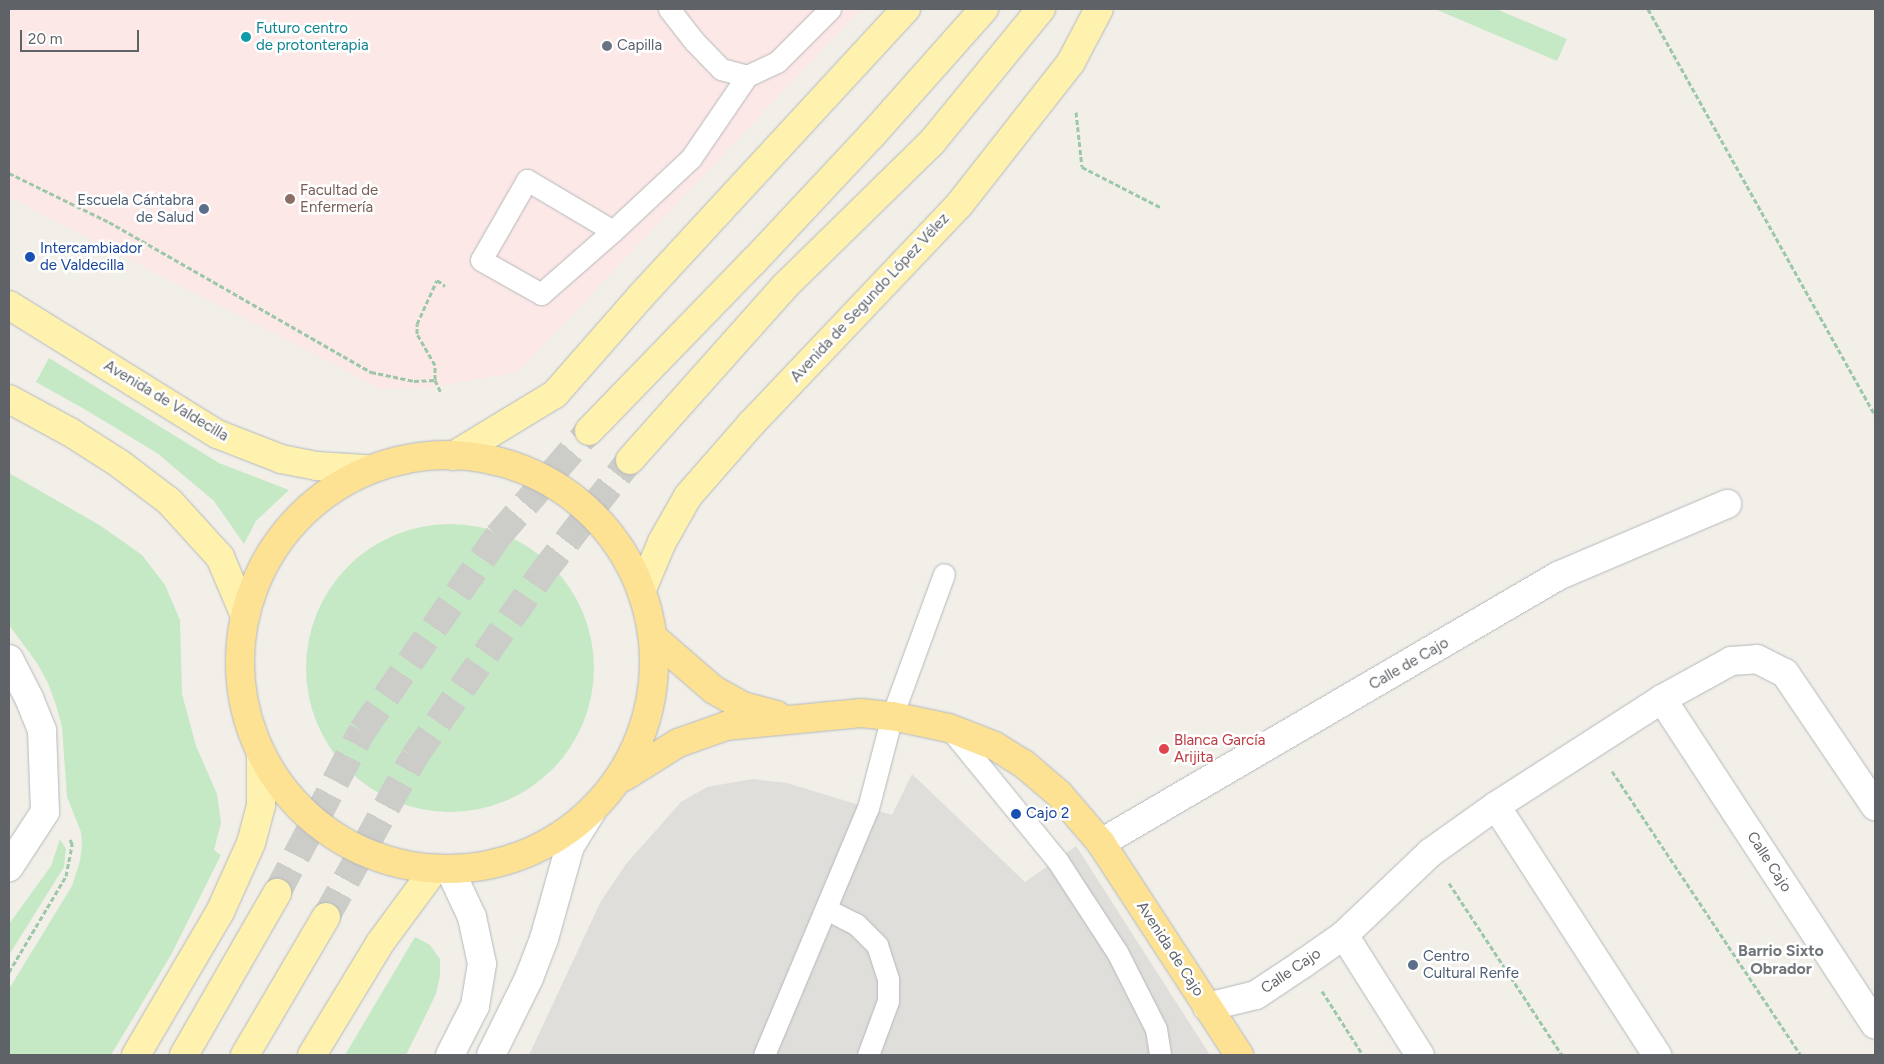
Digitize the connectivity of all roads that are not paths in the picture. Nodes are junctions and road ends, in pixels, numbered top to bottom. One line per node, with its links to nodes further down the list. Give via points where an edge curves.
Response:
1 (669, 9): 7 (lane, via 720,69)
2 (830, 9): 7 (lane, via 777,62)
3 (906, 9): 12 (main road, via 555,394)
4 (984, 9): 11 (main road, via 793,219)
5 (1041, 9): 13 (main road, via 932,142 784,287)
6 (1099, 9): 17 (main road, Avenida de Segundo López Vélez, via 1071,62 958,205 750,424 688,496 662,542)
7 (747, 76): 8 (lane, via 691,158)
8 (613, 230): 8 (lane, via 527,180 481,260 541,294)
9 (9, 305): 14 (main road, Avenida de Valdecilla, via 217,434 281,459 316,466)
10 (9, 398): 18 (main road, via 120,464 169,501 220,557)
11 (589, 431)
12 (453, 456): 14 (highway, via 394,460); 17 (highway, via 511,466 562,488 596,517 622,551)
13 (630, 460)
14 (365, 469): 18 (highway, via 331,486 297,520 262,568)
15 (1727, 504): 30 (street, Calle de Cajo, via 1558,576)
16 (944, 574): 22 (lane)
17 (643, 587): 19 (highway)
18 (245, 616): 25 (highway, via 243,664)
19 (654, 638): 23 (highway, via 714,690 744,706); 26 (highway, via 642,723)
20 (9, 658): 31 (street, via 42,730 45,812)
21 (1662, 699): 27 (street, Calle Cajo); 28 (street, Calle Cajo, via 1731,661 1757,659 1785,673); 39 (street, Calle Cajo)
22 (892, 716): 23 (highway, via 861,713); 24 (highway); 35 (lane, via 868,808)
23 (796, 720): 26 (highway, via 726,726 678,743)
24 (950, 728): 30 (highway, via 995,746 1024,764 1059,794); 48 (lane, via 1057,860 1117,952 1156,1028)
25 (261, 753): 33 (highway, via 291,803 331,834 368,856 405,868); 40 (main road, via 261,805 251,842 220,912)
26 (624, 777): 29 (highway)
27 (1496, 806): 37 (street, Calle Cajo, via 1430,853); 51 (street)
28 (1875, 806)
29 (593, 809): 33 (highway, via 560,836 521,858); 45 (street, via 570,846 544,939 529,978)
30 (1102, 843): 38 (highway, Avenida de Cajo)
31 (19, 844): 32 (street)
32 (9, 868)
33 (441, 871): 43 (main road, via 380,943); 44 (street, via 472,917 482,964 475,1006)
34 (277, 893): 41 (main road)
35 (826, 910): 46 (lane); 47 (lane, via 856,924 877,945 888,979 888,1001)
36 (326, 917): 42 (main road)
37 (1344, 935): 38 (street, Calle Cajo, via 1256,995); 50 (street)
38 (1207, 1007): 49 (highway, Avenida de Cajo)
39 (1875, 1025)
40 (136, 1055)
41 (184, 1055)
42 (245, 1055)
43 (312, 1055)
44 (450, 1055)
45 (491, 1055)
46 (764, 1055)
47 (868, 1055)
48 (1160, 1055)
49 (1239, 1055)
50 (1420, 1055)
51 (1657, 1055)

